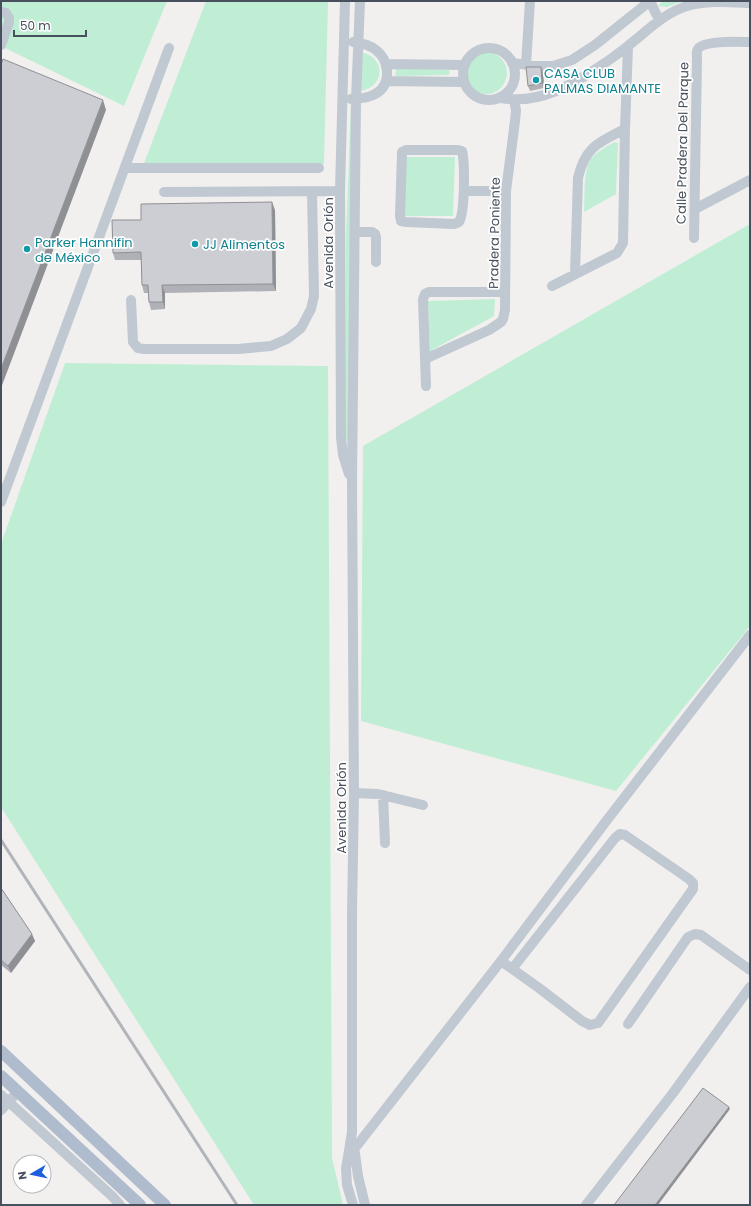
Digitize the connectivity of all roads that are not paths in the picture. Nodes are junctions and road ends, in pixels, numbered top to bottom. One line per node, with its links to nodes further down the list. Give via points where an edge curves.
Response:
1 (345, 1): 8 (street, Avenida Orión)
2 (360, 1): 10 (street, Avenida Orión)
3 (530, 1): 16 (street)
4 (650, 1): 7 (street); 16 (street, via 572,60 553,66)
5 (750, 3): 7 (street, via 696,4)
6 (1, 12): 11 (street, via 6,13 9,22)
7 (659, 20): 12 (street)
8 (345, 40): 10 (street); 21 (street, Avenida Orión)
9 (750, 42): 33 (street, Calle Pradera Del Parque, via 707,44 698,49)
10 (358, 43): 15 (street, via 376,50); 22 (street, Avenida Orión)
11 (1, 45)
12 (628, 46): 23 (street, via 568,86 542,96); 24 (street)
13 (169, 48): 25 (street)
14 (512, 63): 16 (street); 17 (street, via 505,53 488,48 476,52); 20 (street, via 514,82 508,93)
15 (386, 64): 17 (street); 18 (street)
16 (526, 64)
17 (464, 65): 19 (street)
18 (386, 81): 19 (street); 22 (street, via 378,92)
19 (464, 82): 20 (street, via 468,90 480,99 487,101)
20 (501, 98): 23 (street)
21 (343, 99): 22 (street); 29 (street, Avenida Orión)
22 (356, 99): 34 (street, Avenida Orión)
23 (514, 100): 31 (street, Pradera Poniente, via 516,110)
24 (625, 129): 37 (street, via 602,140 586,156 581,166 578,178); 37 (street, via 623,243 617,253)
25 (125, 168): 26 (street); 44 (street)
26 (319, 168)
27 (750, 180): 33 (street)
28 (312, 191): 29 (street); 32 (street); 40 (street, via 314,296 311,309 301,328 287,339 271,346 238,349 138,348 133,342)
29 (340, 191): 43 (street, Avenida Orión, via 340,437)
30 (464, 191): 30 (street, via 462,218 459,222 454,224 401,221 402,152 462,152); 31 (street)
31 (506, 191): 39 (street, Pradera Poniente)
32 (164, 192)
33 (695, 209): 35 (street, Calle Pradera Del Parque)
34 (355, 232): 36 (street, via 375,234); 43 (street, Avenida Orión)
35 (694, 238)
36 (376, 262)
37 (574, 274): 38 (street)
38 (552, 286)
39 (506, 292): 41 (street, Pradera Poniente, via 501,322); 41 (street, via 425,294)
40 (131, 300)
41 (425, 359): 42 (street)
42 (426, 386)
43 (352, 483): 46 (street, Avenida Orión)
44 (1, 502)
45 (750, 636): 50 (street)
46 (354, 793): 47 (street); 60 (street, Avenida Orión)
47 (383, 795): 48 (street); 49 (street)
48 (423, 805)
49 (385, 843)
50 (501, 961): 51 (street); 61 (street)
51 (512, 969): 51 (street, via 620,834 625,834 693,883 693,889 598,1023 590,1025 582,1021)
52 (750, 970): 54 (street, via 701,935 695,934 688,938)
53 (750, 987): 68 (street, via 673,1093)
54 (628, 1024)
55 (1, 1051): 65 (main road)
56 (1, 1076): 57 (main road)
57 (18, 1091): 58 (street); 64 (main road)
58 (5, 1098): 59 (street); 63 (street)
59 (1, 1110)
60 (352, 1132): 61 (street, Avenida Orión); 62 (street, Avenida Orión)
61 (355, 1150): 62 (street); 67 (street, Avenida Orión)
62 (347, 1159): 66 (street, Avenida Orión, via 346,1177)
63 (120, 1205)
64 (140, 1205)
65 (165, 1205)
66 (353, 1205)
67 (366, 1205)
68 (586, 1205)

